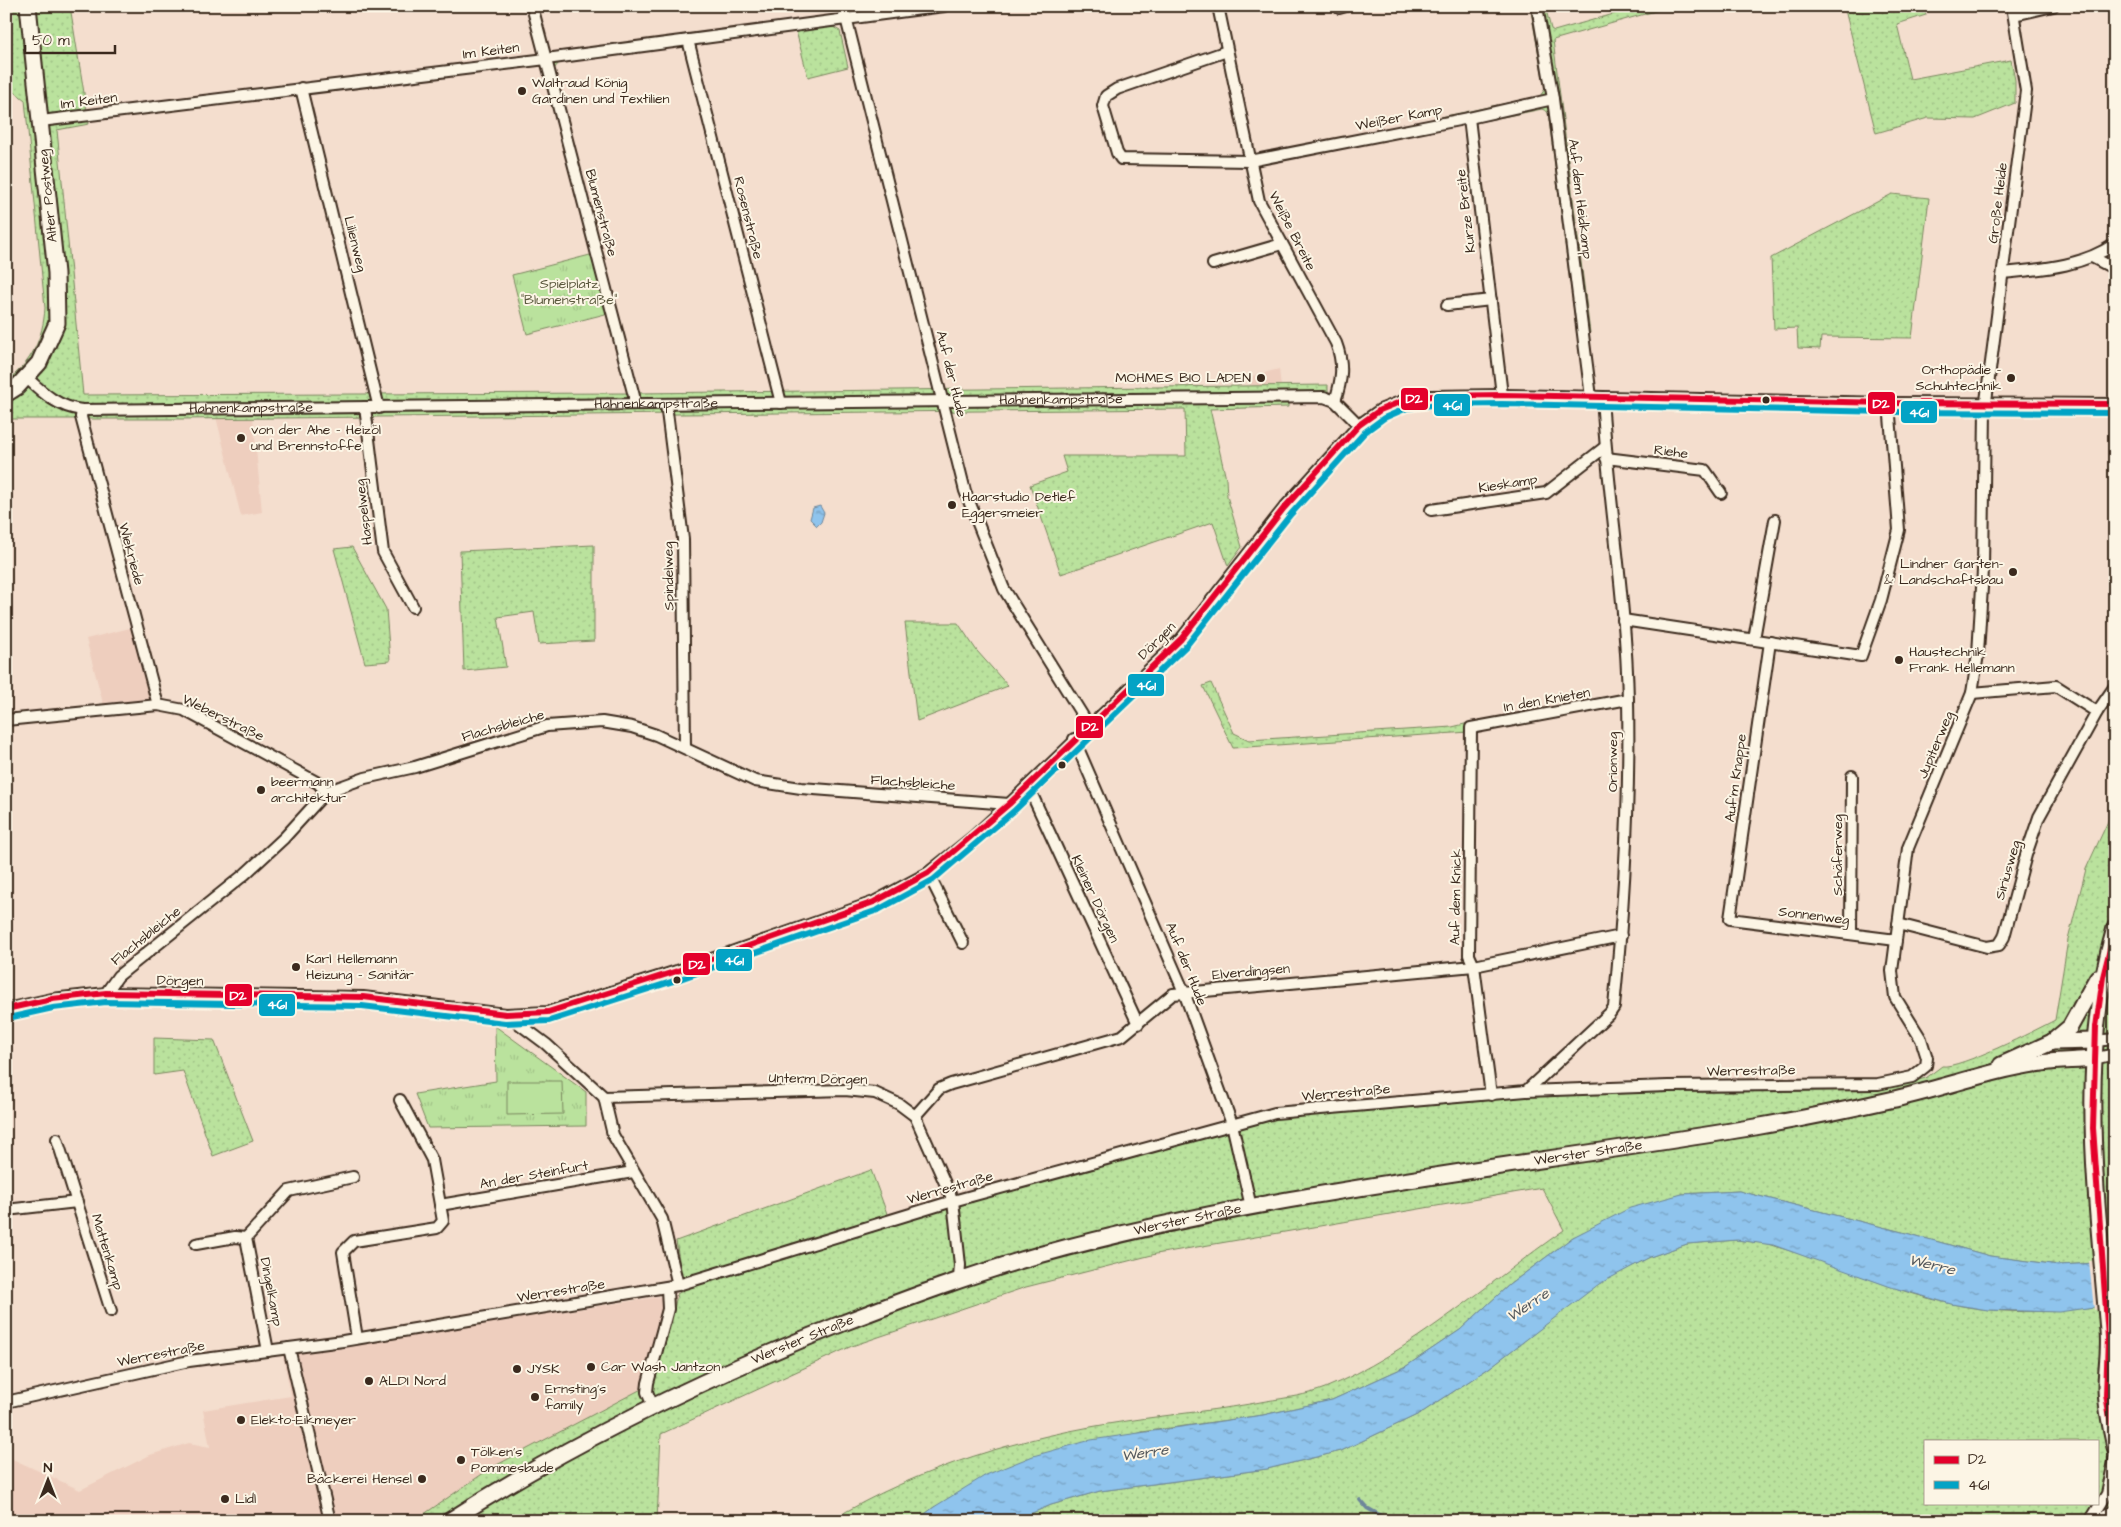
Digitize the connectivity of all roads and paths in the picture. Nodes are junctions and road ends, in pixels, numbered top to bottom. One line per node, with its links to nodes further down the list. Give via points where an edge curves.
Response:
1 (28, 6): 16 (main road, Alter Postweg)
2 (532, 6): 12 (street, Blumenstraße)
3 (843, 6): 9 (street, Auf der Hude)
4 (944, 6): 9 (street, Im Keiten)
5 (1218, 6): 11 (street, Weiße Breite)
6 (1537, 6): 14 (street, Auf dem Heidkamp)
7 (2053, 6): 8 (street)
8 (2013, 11): 23 (street, Große Heide, via 2026,90)
9 (846, 20): 10 (street, Im Keiten); 31 (street, Auf der Hude)
10 (688, 40): 12 (street, Im Keiten); 33 (street, Rosenstraße)
11 (1227, 50): 17 (street, Weiße Breite); 17 (street, Weißer Kamp, via 1117,89 1106,96 1103,106 1121,159)
12 (546, 59): 13 (street, Im Keiten); 36 (street, Blumenstraße, via 632,386)
13 (302, 88): 16 (street, Im Keiten); 40 (street, Lilienweg)
14 (1553, 99): 15 (street, Weißer Kamp); 29 (street, Auf dem Heidkamp)
15 (1469, 118): 17 (street, Weißer Kamp); 24 (street, Kurze Breite)
16 (41, 121): 26 (main road, Alter Postweg, via 56,273 57,323 48,347)
17 (1250, 161): 18 (street, Weiße Breite, via 1259,201)
18 (1282, 244): 21 (street); 32 (street, Weiße Breite, via 1342,358)
19 (2115, 244): 20 (street)
20 (2092, 257): 22 (street); 23 (street, via 2059,267)
21 (1213, 264)
22 (2115, 269)
23 (2003, 273): 35 (street, Große Heide)
24 (1491, 300): 25 (street); 28 (street, Kurze Breite)
25 (1447, 305)
26 (27, 378): 27 (main road); 41 (street, Hahnenkampstraße, via 49,399 69,409)
27 (6, 394)
28 (1502, 395): 29 (street); 42 (street, via 1431,396 1405,400 1380,410)
29 (1591, 397): 30 (street)
30 (1602, 397): 34 (street); 43 (street, Orionweg)
31 (943, 400): 32 (street, Hahnenkampstraße, via 1324,397); 33 (street, Hahnenkampstraße); 58 (street, Auf der Hude, via 966,491 1004,589)
32 (1335, 401): 42 (street)
33 (781, 403): 37 (street, Hahnenkampstraße)
34 (1889, 403): 35 (street); 51 (street, via 1899,530 1881,600 1861,656)
35 (1986, 403): 38 (street); 53 (street, Jupiterweg, via 1983,570 1978,654)
36 (634, 404): 37 (street, Hahnenkampstraße); 40 (street, Hahnenkampstraße)
37 (666, 404): 61 (street, Spindelweg, via 683,539)
38 (2115, 404)
39 (365, 407): 40 (street, Hahnenkampstraße); 41 (street, Hahnenkampstraße); 48 (street, Haspelweg, via 383,552)
40 (379, 408)
41 (82, 410): 55 (street, Wiekriede, via 81,417)
42 (1359, 425): 58 (street, Dörgen, via 1284,508 1181,639)
43 (1605, 446): 44 (street, Orionweg); 46 (street, Kieskamp, via 1546,493)
44 (1606, 458): 45 (street, Riehe, via 1706,470); 49 (street, Orionweg)
45 (1721, 493)
46 (1431, 510)
47 (1775, 520): 50 (street)
48 (413, 607)
49 (1623, 620): 50 (street); 54 (street, Orionweg)
50 (1754, 639): 51 (street)
51 (1770, 642): 67 (street, Auf'm Knappe)
52 (2115, 686): 56 (street, Siriusweg)
53 (1972, 693): 56 (street, via 2056,686); 68 (street, Jupiterweg, via 1910,842)
54 (1628, 699): 59 (street, In den Knieten); 71 (street, Orionweg, via 1627,821)
55 (158, 705): 57 (street, Weberstraße); 64 (street, Weberstraße, via 184,710 318,783)
56 (2097, 712): 68 (street, Siriusweg, via 2039,818 2004,937 1998,945 1987,947)
57 (6, 720)
58 (1088, 726): 60 (street, Dörgen)
59 (1471, 728): 74 (street, Auf dem Knick, via 1469,955)
60 (1074, 739): 63 (street, Dörgen); 76 (street, Auf der Hude)
61 (685, 748): 64 (street, Flachsbleiche, via 641,729 602,722 548,726); 65 (street, Flachsbleiche, via 755,781 801,788)
62 (1852, 776): 70 (street, Schäferweg)
63 (1028, 786): 65 (street, Dörgen); 80 (street, Kleiner Dörgen)
64 (326, 792): 77 (street, Flachsbleiche, via 245,874 118,976)
65 (1009, 804): 66 (street, Dörgen)
66 (928, 873): 73 (street); 79 (street, Dörgen, via 874,902 677,971 548,1012)
67 (1730, 919): 70 (street, Sonnenweg)
68 (1898, 924): 72 (street, Jupiterweg)
69 (2115, 928): 75 (main road)
70 (1851, 934): 72 (street, Sonnenweg)
71 (1621, 936): 74 (street, Elverdingsen); 88 (street, Orionweg, via 1614,1007)
72 (1896, 940): 86 (street, Jupiterweg, via 1892,971 1895,996 1921,1039 1927,1058 1922,1071)
73 (963, 943)
74 (1474, 966): 76 (street, Elverdingsen); 89 (street, Auf dem Knick)
75 (2104, 966): 82 (main road); 83 (main road, via 2070,1027)
76 (1184, 992): 80 (street, Elverdingsen, via 1173,994); 93 (street, Auf der Hude)
77 (106, 993): 78 (street, Dörgen, via 52,998); 79 (street, Dörgen, via 363,996)
78 (6, 1009)
79 (506, 1014): 90 (street, via 546,1044)
80 (1138, 1024): 92 (street, Elverdingsen, via 1122,1036 950,1084 939,1089)
81 (2115, 1039): 82 (street)
82 (2094, 1040): 83 (main road, Werster Straße); 85 (main road)
83 (2052, 1042): 87 (main road, Werster Straße)
84 (2115, 1054): 85 (street)
85 (2094, 1059): 87 (main road, Werster Straße, via 2042,1063); 108 (main road, via 2095,1154)
86 (1912, 1077): 88 (street, Werrestraße, via 1878,1084)
87 (1977, 1077): 100 (main road, Werster Straße, via 1891,1100 1758,1126 1408,1180)
88 (1526, 1091): 89 (street, Werrestraße)
89 (1491, 1095): 93 (street, Werrestraße, via 1275,1113)
90 (604, 1097): 92 (street, Unterm Dörgen, via 845,1090 875,1093 900,1104); 95 (street, via 614,1135)
91 (400, 1100): 99 (street, via 432,1160)
92 (915, 1116): 97 (street)
93 (1232, 1124): 97 (street, Werrestraße); 100 (street, Auf der Hude)
94 (57, 1139): 98 (street, Mattenkamp)
95 (633, 1172): 99 (street, An der Steinfurt); 105 (street, via 662,1219)
96 (353, 1177): 102 (street, via 289,1191)
97 (952, 1200): 104 (street); 105 (street, Werrestraße)
98 (78, 1202): 101 (street, Mattenkamp); 106 (street, Mattenkamp)
99 (440, 1206): 107 (street, via 443,1221 437,1228 354,1241 342,1252)
100 (1251, 1208): 104 (main road, Werster Straße, via 1105,1239)
101 (6, 1210)
102 (246, 1238): 103 (street); 110 (street, Dingelkamp)
103 (196, 1244)
104 (959, 1279): 113 (main road, Werster Straße, via 791,1344)
105 (673, 1287): 107 (street, Werrestraße); 113 (street, via 648,1383 647,1392)
106 (111, 1311)
107 (357, 1338): 109 (street, Werrestraße)
108 (2109, 1340): 111 (main road); 114 (main road, via 2106,1388)
109 (289, 1348): 110 (street, Werrestraße); 117 (street)
110 (268, 1350): 112 (street, Werrestraße, via 189,1361)
111 (2115, 1362)
112 (11, 1401)
113 (653, 1406): 118 (main road, Werster Straße, via 508,1483)
114 (2115, 1447)
115 (2115, 1457): 119 (street, via 2107,1494)
116 (2115, 1511): 119 (street)
117 (330, 1521)
118 (449, 1521)
119 (2092, 1521)

